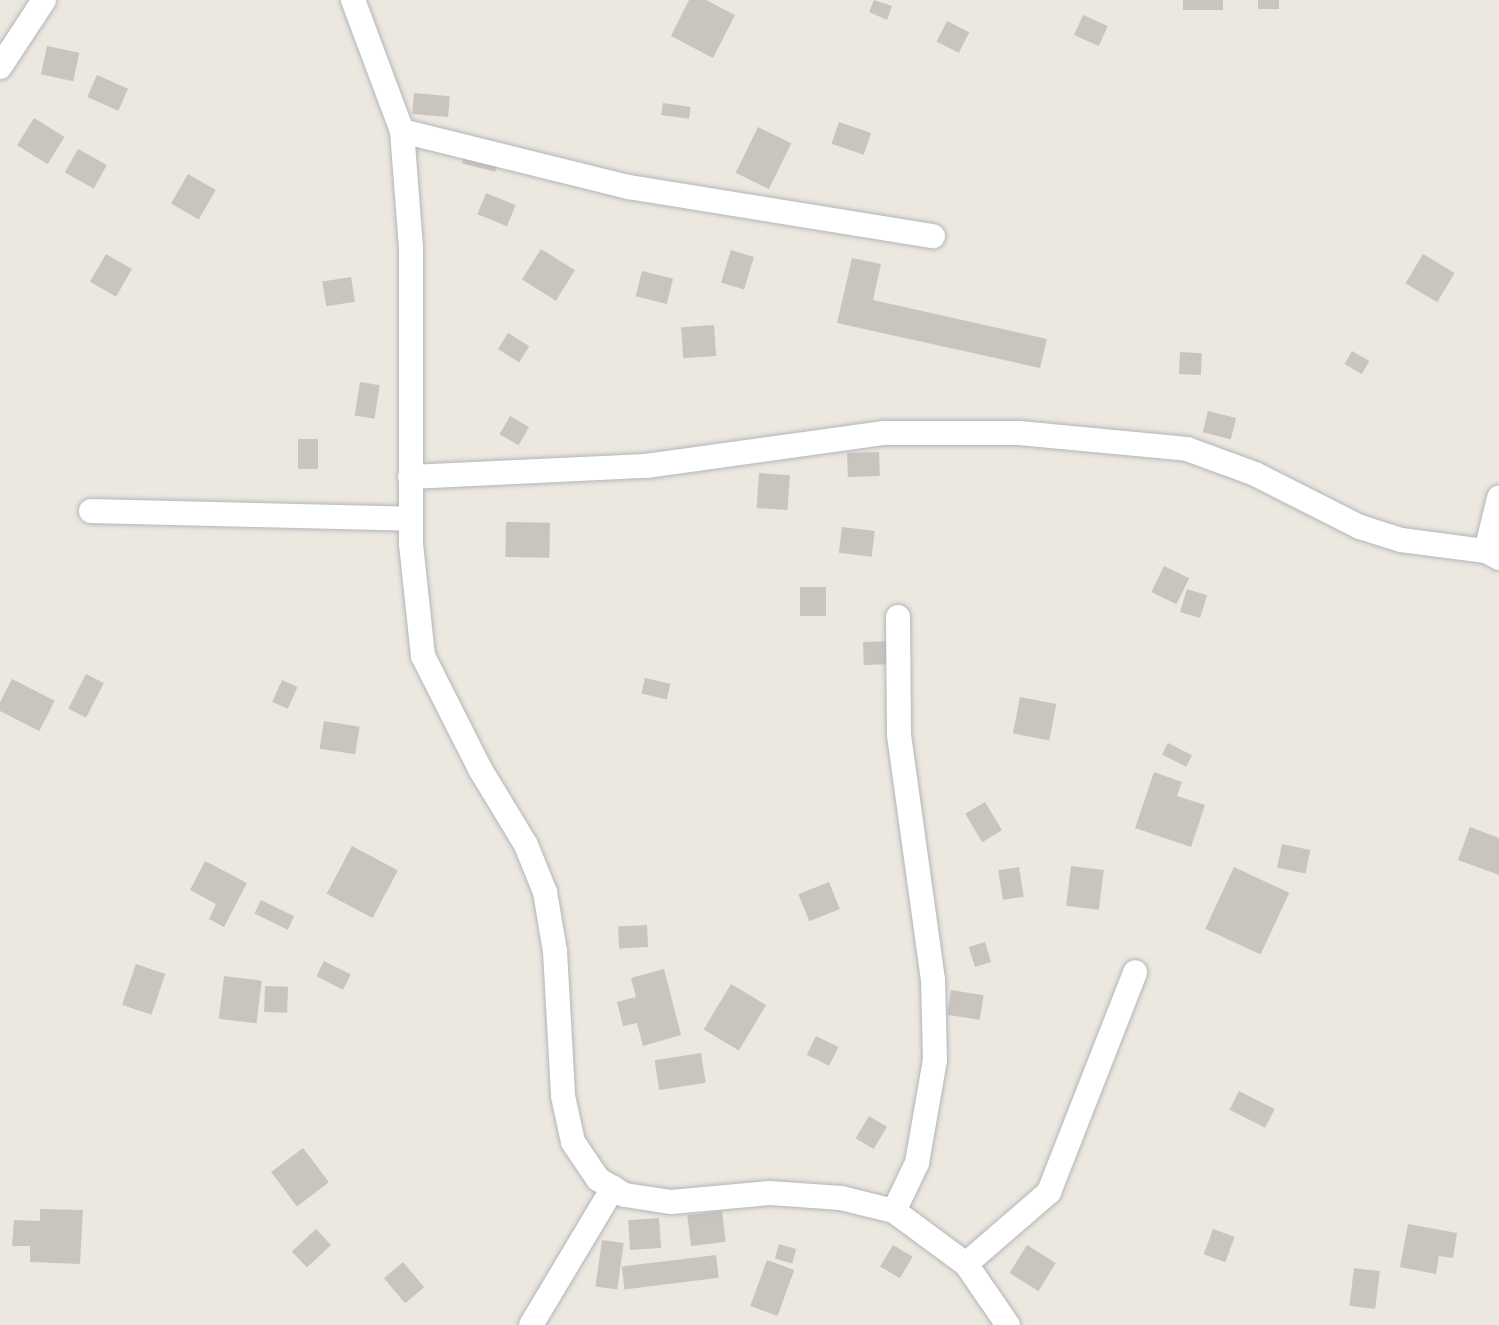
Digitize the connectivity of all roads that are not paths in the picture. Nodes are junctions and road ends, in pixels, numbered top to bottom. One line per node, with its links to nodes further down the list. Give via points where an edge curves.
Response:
1 (44, 0): 3 (street)
2 (353, 0): 4 (street)
3 (0, 67)
4 (402, 131): 5 (street, via 629,187); 6 (street, via 411,248)
5 (933, 236)
6 (410, 477): 9 (street); 10 (street, via 646,466 883,433 1019,433 1187,449 1255,474 1360,527 1401,540)
7 (1499, 498): 10 (street)
8 (91, 511): 9 (street)
9 (410, 519): 13 (street, via 423,656 480,769 526,845 545,892 573,1142 598,1179)
10 (1492, 554)
11 (898, 617): 14 (street, via 899,734 933,980 935,1060 917,1163)
12 (1135, 972): 15 (street, via 1049,1192)
13 (613, 1188): 14 (street, via 671,1202 770,1193 841,1198); 16 (street)
14 (894, 1211): 15 (street)
15 (966, 1264): 17 (street)
16 (531, 1325)
17 (1008, 1325)

